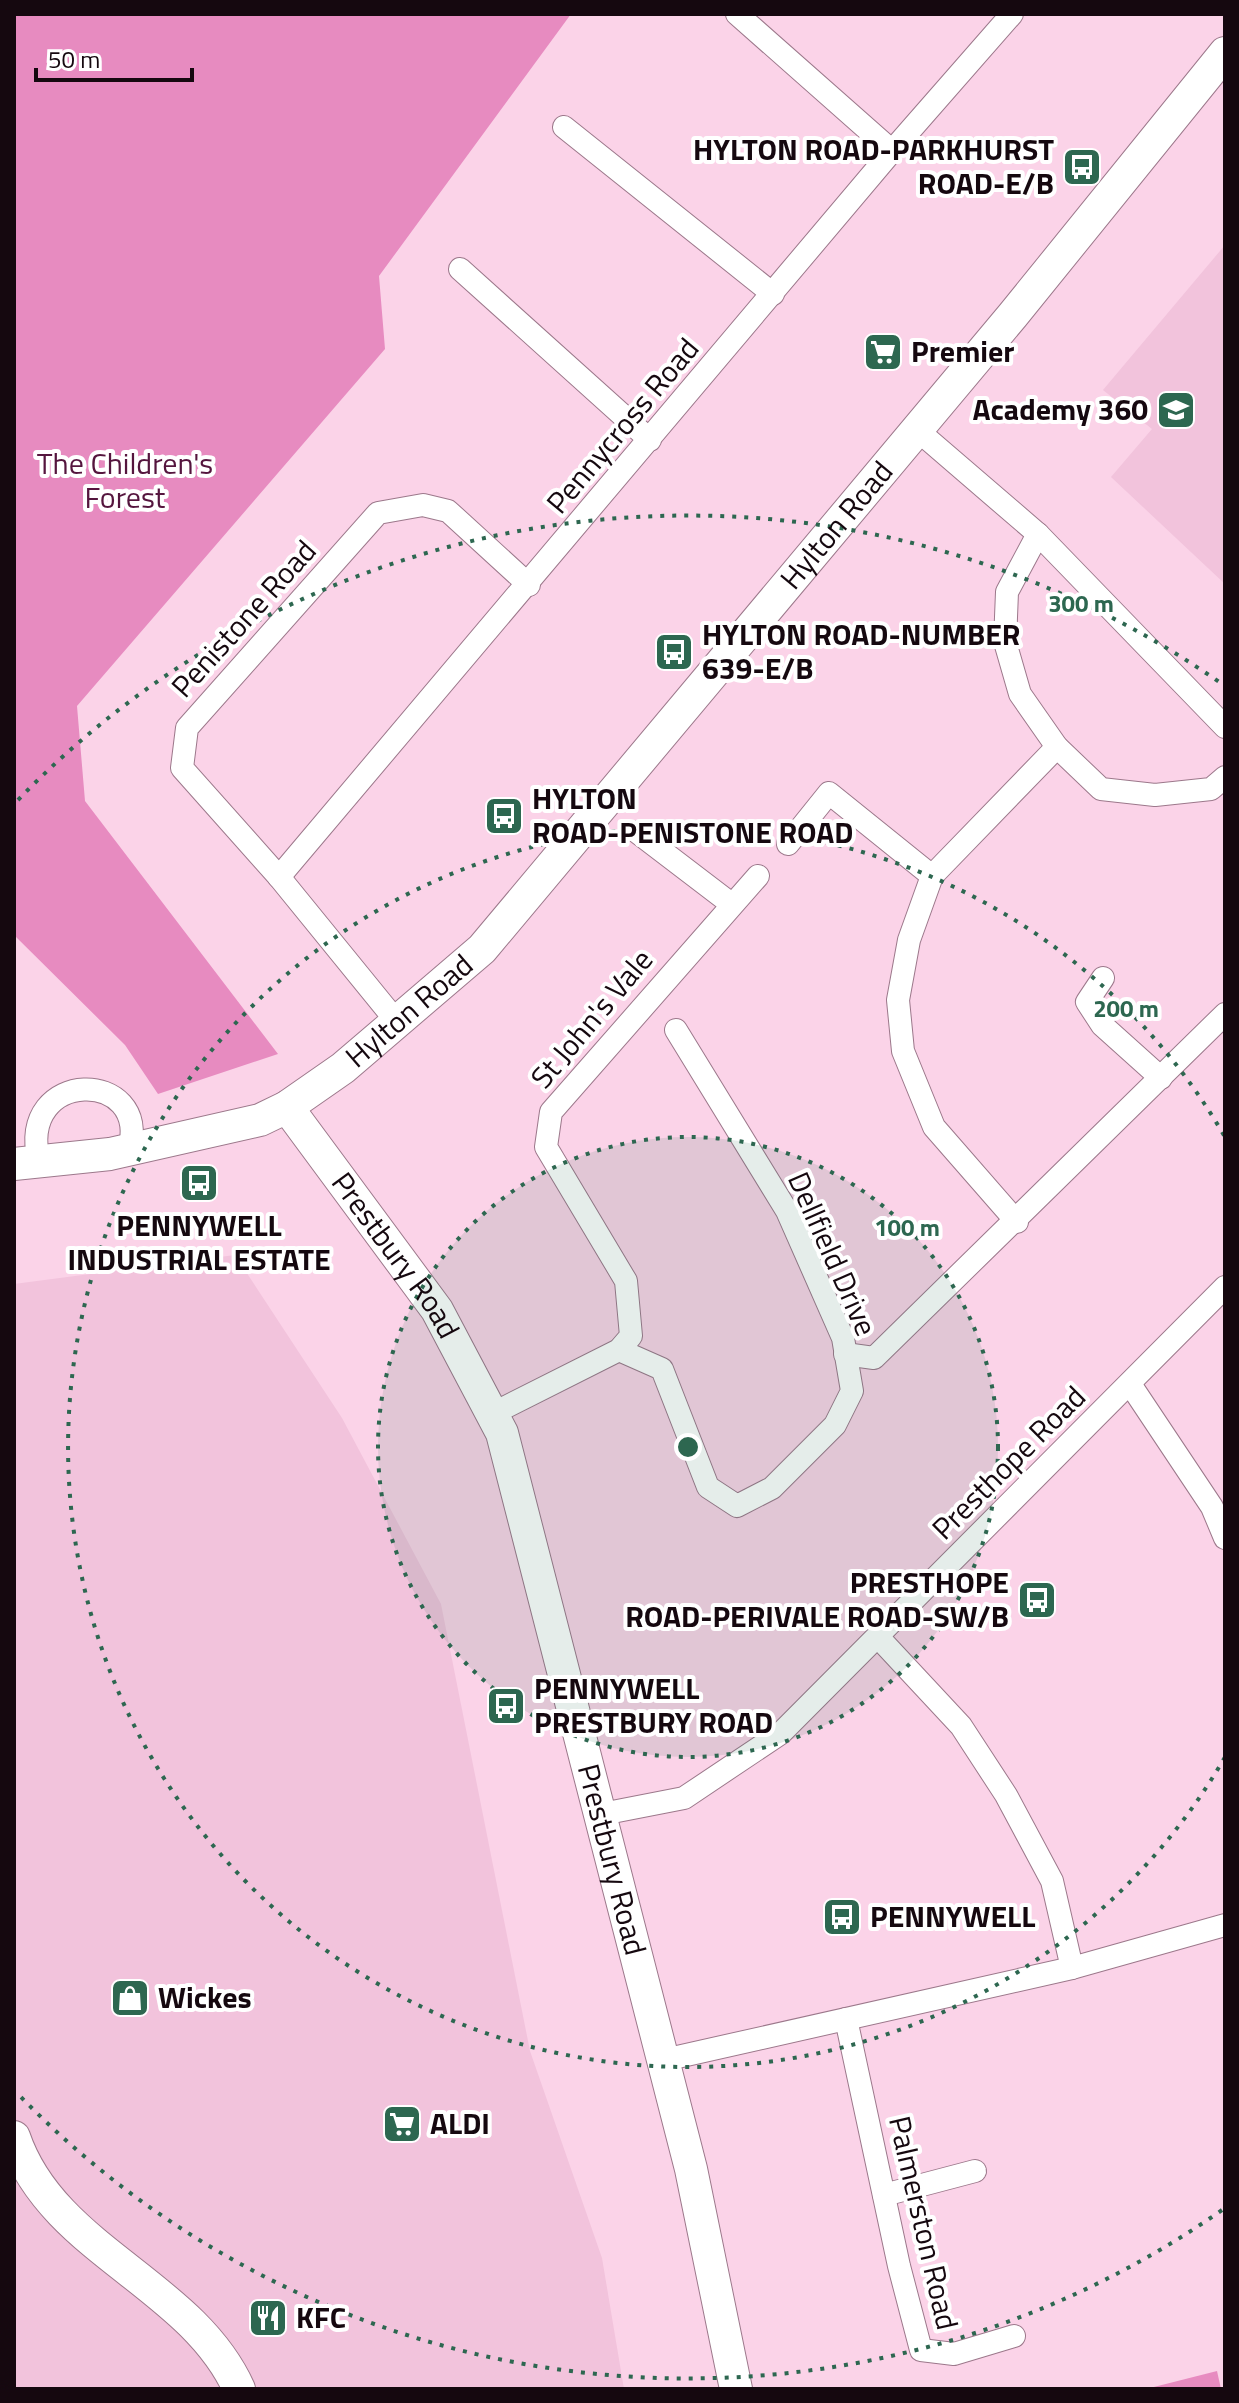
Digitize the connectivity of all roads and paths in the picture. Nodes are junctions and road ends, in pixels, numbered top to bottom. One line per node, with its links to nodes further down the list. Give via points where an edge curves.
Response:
1 (737, 14): 5 (street)
2 (1012, 14): 5 (street, Pennycross Road)
3 (1225, 53): 8 (street, Hylton Road)
4 (564, 127): 7 (street)
5 (892, 151): 7 (street, Pennycross Road)
6 (460, 269): 9 (street)
7 (773, 294): 9 (street, Pennycross Road)
8 (916, 429): 10 (street); 23 (street, Hylton Road, via 482,949)
9 (650, 440): 11 (street, Pennycross Road)
10 (1038, 534): 12 (street); 13 (street, via 1007,592 1005,642 1020,694)
11 (529, 585): 19 (street, Pennycross Road); 19 (street, Penistone Road, via 448,511 423,505 378,513 187,728 182,768)
12 (1225, 727)
13 (1057, 747): 14 (street, via 1101,789 1155,795 1211,789); 18 (street)
14 (1225, 777)
15 (637, 832): 20 (street)
16 (788, 844): 18 (street, via 829,793)
17 (758, 876): 20 (street, St John's Vale)
18 (932, 876): 29 (street, via 901,968 903,1051 934,1127)
19 (279, 877): 23 (street, Penistone Road)
20 (730, 903): 31 (street, St John's Vale, via 551,1112 546,1147 626,1281 631,1336)
21 (1103, 978): 25 (street, via 1087,1002 1102,1025)
22 (1225, 1014): 25 (street)
23 (397, 1022): 26 (street, Hylton Road)
24 (676, 1030): 32 (street, Dellfield Drive, via 787,1211 843,1338)
25 (1161, 1078): 29 (street)
26 (287, 1107): 27 (street, Hylton Road, via 260,1120); 34 (street, Prestbury Road, via 437,1310)
27 (129, 1150): 28 (street, Hylton Road); 28 (street, via 134,1130 128,1113 102,1091 86,1088 68,1091 42,1113)
28 (26, 1162)
29 (1017, 1222): 32 (street, via 874,1358)
30 (1225, 1287): 33 (street, Presthope Road)
31 (619, 1350): 32 (street, Dellfield Drive, via 662,1369 708,1487 737,1506 772,1488 835,1425 852,1391); 34 (street)
32 (845, 1354)
33 (1130, 1384): 35 (street, via 1212,1507); 36 (street, Presthope Road)
34 (492, 1414): 37 (street, Prestbury Road, via 502,1433)
35 (1225, 1538)
36 (879, 1638): 37 (street, Presthope Road, via 781,1733 684,1798); 39 (street, via 961,1726 1006,1795 1052,1881)
37 (602, 1814): 41 (street, Prestbury Road)
38 (1225, 1925): 39 (street)
39 (1072, 1968): 40 (street)
40 (846, 2019): 41 (street); 44 (street, Palmerston Road)
41 (664, 2060): 47 (street, Prestbury Road)
42 (14, 2137): 46 (street, via 22,2161 51,2206 190,2322)
43 (975, 2171): 44 (street)
44 (884, 2195): 45 (street, Palmerston Road, via 921,2350 954,2354)
45 (1014, 2336)
46 (239, 2389)
47 (736, 2389)

